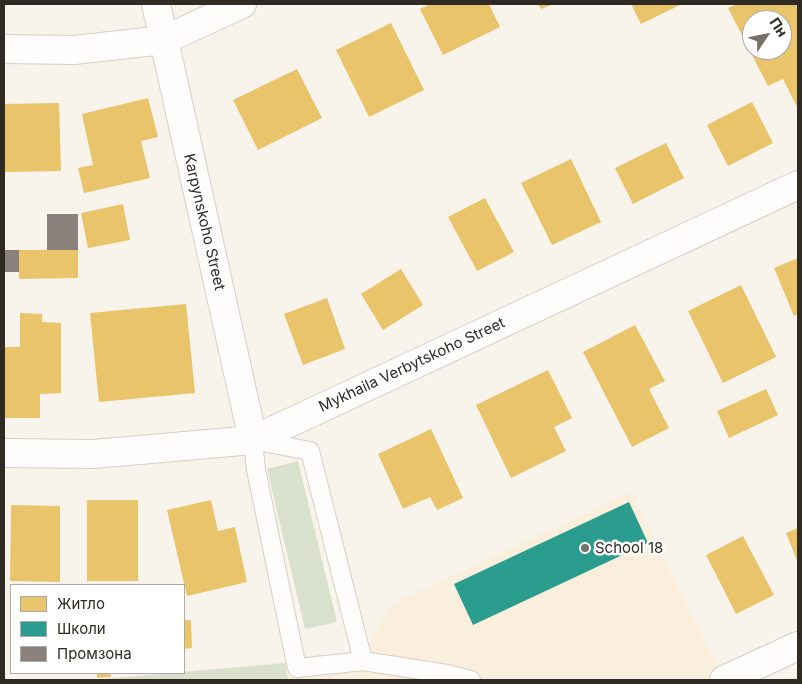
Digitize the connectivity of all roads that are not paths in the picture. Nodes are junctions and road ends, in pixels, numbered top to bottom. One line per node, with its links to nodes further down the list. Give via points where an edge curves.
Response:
1 (156, 4): 3 (street, Karpynskoho Street)
2 (242, 4): 3 (street)
3 (164, 40): 4 (street, via 74,50); 6 (street, Karpynskoho Street)
4 (4, 49)
5 (798, 185): 6 (street, Mykhaila Verbytskoho Street)
6 (253, 440): 7 (street, Mykhaila Verbytskoho Street, via 94,454); 9 (lane, via 310,451); 9 (lane, via 256,470 297,668)
7 (4, 453)
8 (798, 646): 11 (street)
9 (363, 661): 10 (lane)
10 (471, 680)
11 (724, 680)

